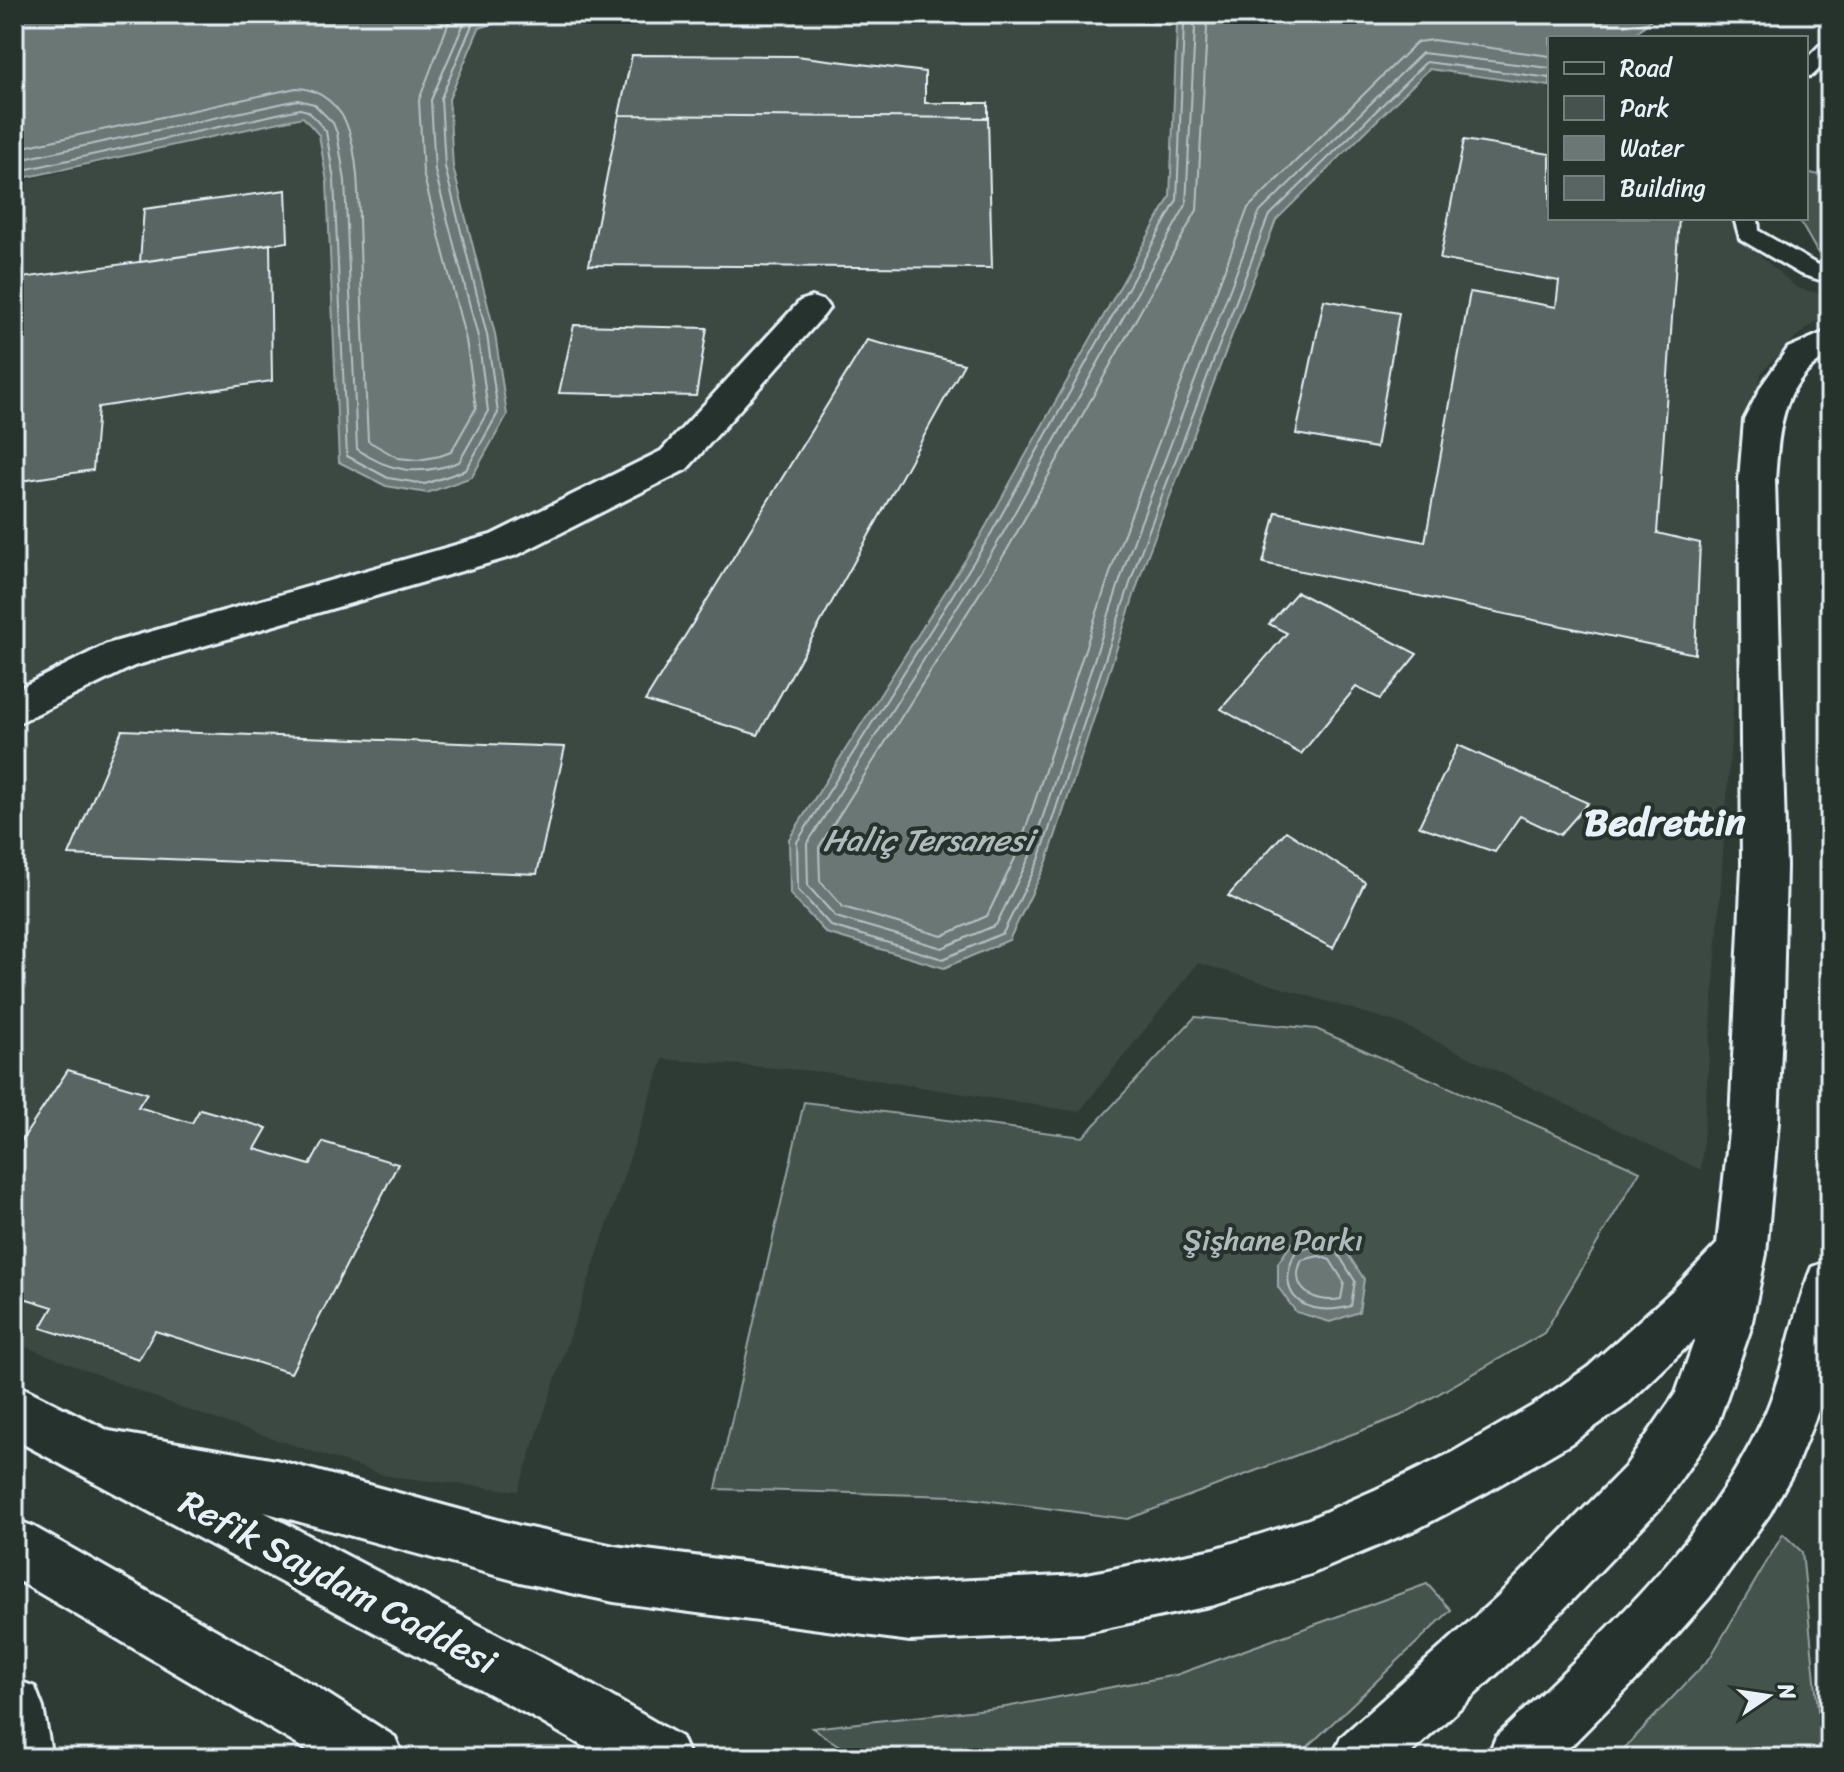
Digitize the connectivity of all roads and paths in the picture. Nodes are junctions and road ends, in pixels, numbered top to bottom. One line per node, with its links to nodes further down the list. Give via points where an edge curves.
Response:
1 (1830, 46): 2 (lane)
2 (1808, 69)
3 (1746, 220): 4 (lane, via 1748,234)
4 (1830, 276)
5 (812, 308): 7 (main road, via 674,460 504,545 121,655)
6 (1830, 341): 8 (main road, via 1800,356 1762,420 1757,480 1762,956)
7 (14, 709)
8 (1741, 1254): 11 (main road, via 1607,1386 1470,1472 1311,1546 1214,1577 1082,1604 910,1612 614,1574 520,1554 276,1487); 17 (main road, via 1724,1331 1697,1409 1644,1486 1517,1617)
9 (1830, 1285): 18 (main road, via 1808,1369 1775,1451 1728,1529 1632,1644)
10 (14, 1410): 11 (main road, Refik Saydam Caddesi)
11 (101, 1457): 16 (main road, Refik Saydam Caddesi)
12 (14, 1547): 15 (main road)
13 (14, 1708): 14 (main road)
14 (22, 1758)
15 (374, 1758)
16 (660, 1758)
17 (1362, 1758)
18 (1517, 1758)

